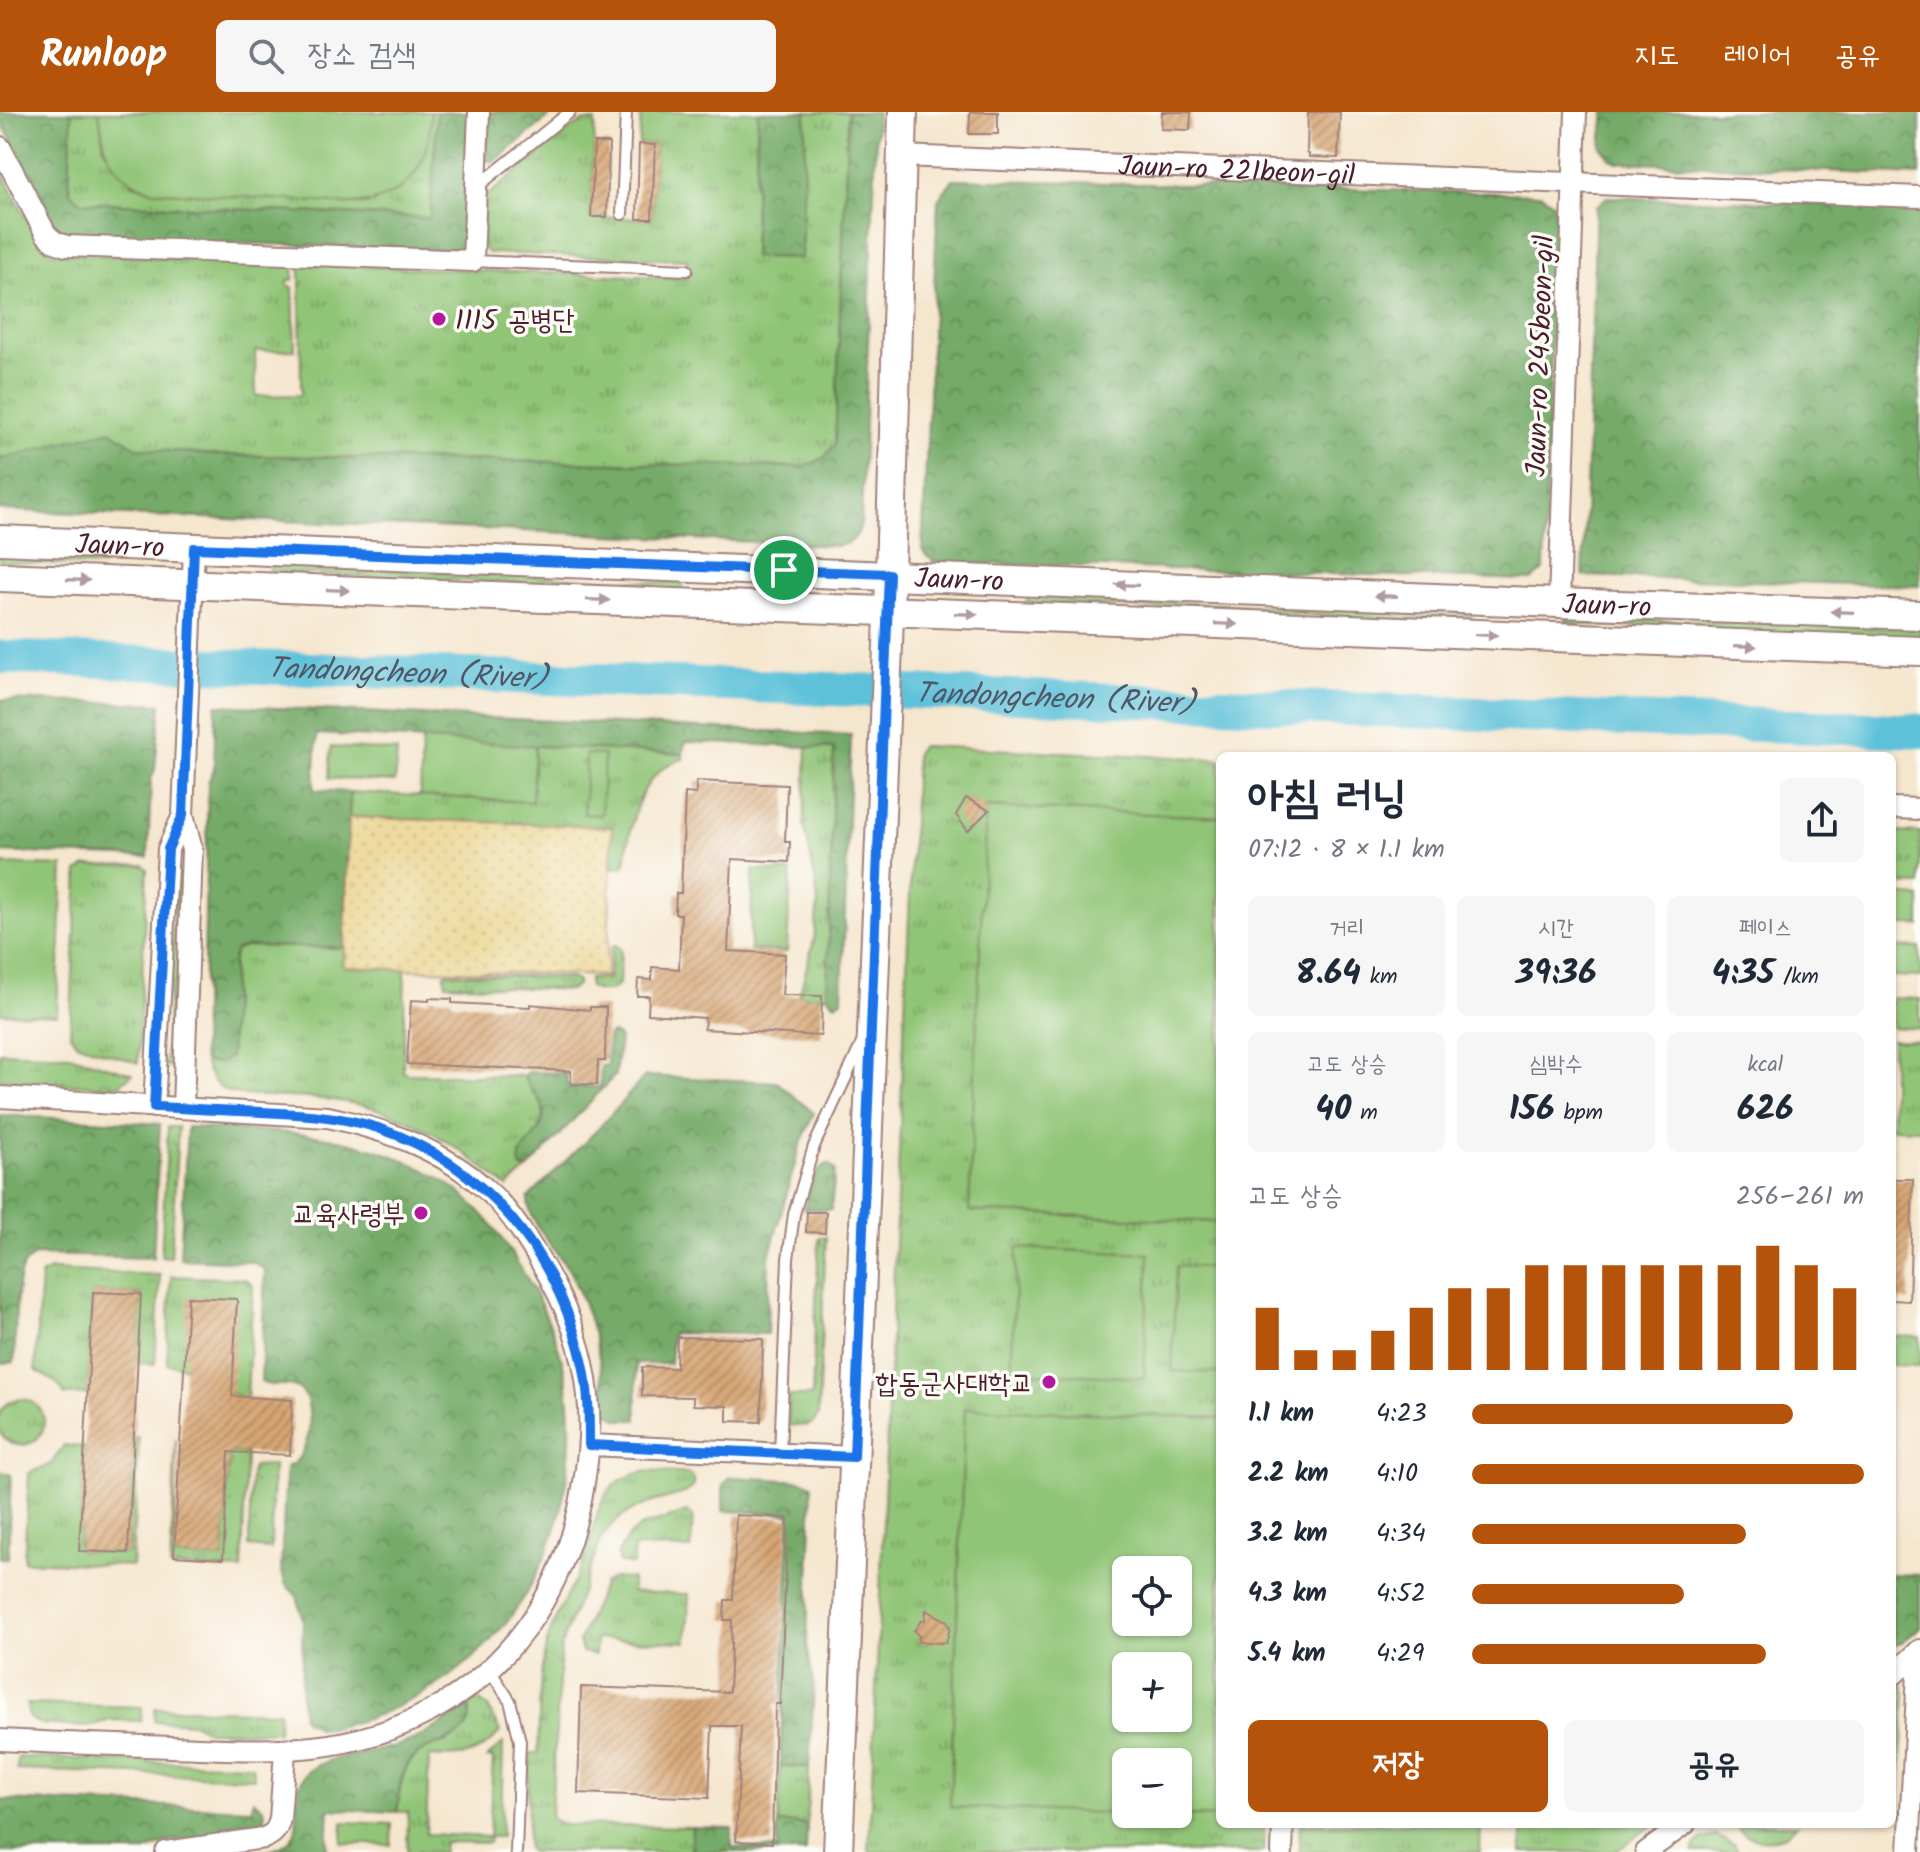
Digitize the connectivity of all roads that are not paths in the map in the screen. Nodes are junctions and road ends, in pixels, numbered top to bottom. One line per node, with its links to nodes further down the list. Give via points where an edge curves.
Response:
1 (479, 112): 9 (street)
2 (570, 112): 9 (lane)
3 (626, 112): 11 (lane)
4 (903, 112): 7 (street)
5 (1576, 112): 8 (street, Jaun-ro 245beon-gil)
6 (0, 147): 12 (street, via 46,234 66,246)
7 (901, 156): 8 (street, Jaun-ro 221beon-gil); 16 (street)
8 (1573, 183): 10 (street, Jaun-ro 221beon-gil); 19 (street, Jaun-ro 245beon-gil)
9 (476, 188): 12 (street)
10 (1920, 197)
11 (622, 214)
12 (473, 261): 13 (lane)
13 (687, 270)
14 (0, 540): 15 (street, Jaun-ro)
15 (194, 548): 16 (street, Jaun-ro); 18 (street)
16 (889, 574): 19 (street, Jaun-ro, one-way to 16); 20 (street)
17 (0, 577): 18 (street, Jaun-ro, one-way to 18)
18 (193, 585): 20 (street, Jaun-ro, one-way to 20); 25 (street)
19 (1559, 603): 21 (street, Jaun-ro, one-way to 19)
20 (888, 611): 22 (street, Jaun-ro, one-way to 22); 26 (street)
21 (1920, 615)
22 (1920, 651)
23 (1896, 808): 24 (street)
24 (1920, 809)
25 (183, 815): 28 (street, via 168,849); 29 (street, via 192,850)
26 (873, 1021): 31 (lane, via 814,1146 794,1214); 32 (street)
27 (0, 1097): 28 (street)
28 (154, 1107): 29 (street)
29 (183, 1108): 30 (street, via 328,1117 377,1128 456,1165 488,1191 556,1286 582,1359)
30 (589, 1445): 31 (street); 34 (street, via 581,1508 568,1553 535,1616)
31 (780, 1454): 32 (street)
32 (854, 1457): 44 (street)
33 (1919, 1650): 35 (street); 37 (street)
34 (489, 1669): 39 (street, via 449,1700 397,1726 358,1740); 43 (lane, via 510,1701 520,1741)
35 (1896, 1672)
36 (1896, 1674): 37 (street, via 1909,1672)
37 (1916, 1686): 47 (street)
38 (0, 1740): 39 (street)
39 (285, 1751): 42 (street, via 280,1819 272,1835)
40 (1283, 1828): 45 (street)
41 (1679, 1828): 46 (street)
42 (166, 1852)
43 (516, 1852)
44 (838, 1852)
45 (1282, 1852)
46 (1646, 1852)
47 (1909, 1852)

